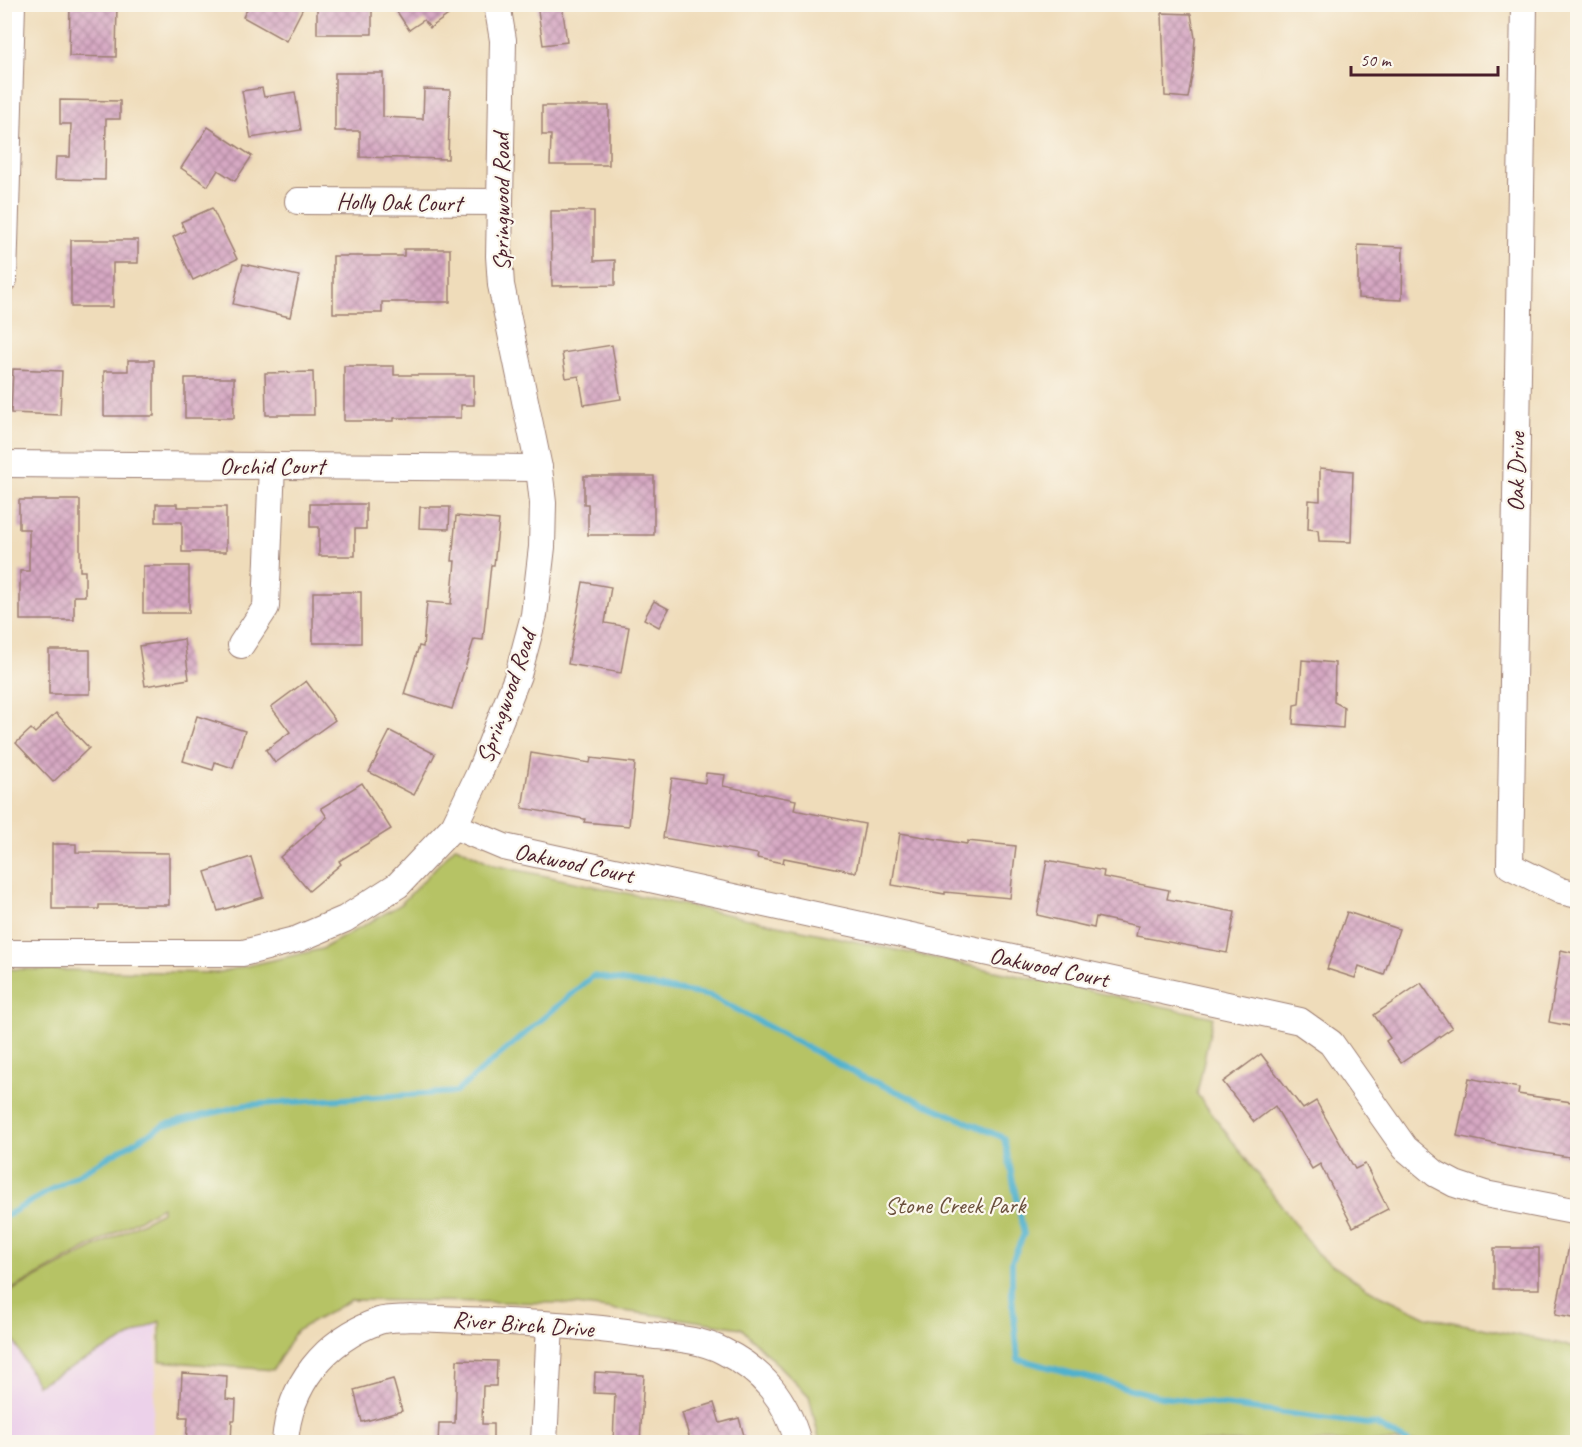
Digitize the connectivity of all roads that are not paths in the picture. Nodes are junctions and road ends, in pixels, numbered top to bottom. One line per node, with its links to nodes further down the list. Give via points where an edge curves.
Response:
1 (12, 4): 6 (street)
2 (497, 4): 5 (street, Springwood Road, via 503,40)
3 (1524, 4): 12 (street, Oak Drive, via 1510,866)
4 (298, 201): 5 (street, Holly Oak Court)
5 (500, 202): 9 (street, Springwood Road, via 501,285)
6 (4, 279)
7 (4, 464): 8 (street, Orchid Court)
8 (272, 466): 9 (street, Orchid Court); 10 (street, via 266,606)
9 (539, 468): 11 (street, Springwood Road, via 542,547 534,615 518,675)
10 (241, 645)
11 (454, 826): 13 (street, Springwood Road, via 398,885 345,919 298,939 243,953); 14 (street, Oakwood Court, via 504,847 1300,1021 1332,1043 1405,1148 1436,1174 1485,1194)
12 (1578, 895)
13 (4, 953)
14 (1578, 1212)
15 (550, 1325): 16 (street, River Birch Drive, via 688,1340 721,1350 743,1363 778,1395); 17 (street, River Birch Drive, via 411,1317 381,1320 351,1334 307,1372 285,1431); 18 (street)
16 (795, 1434)
17 (285, 1443)
18 (544, 1443)

